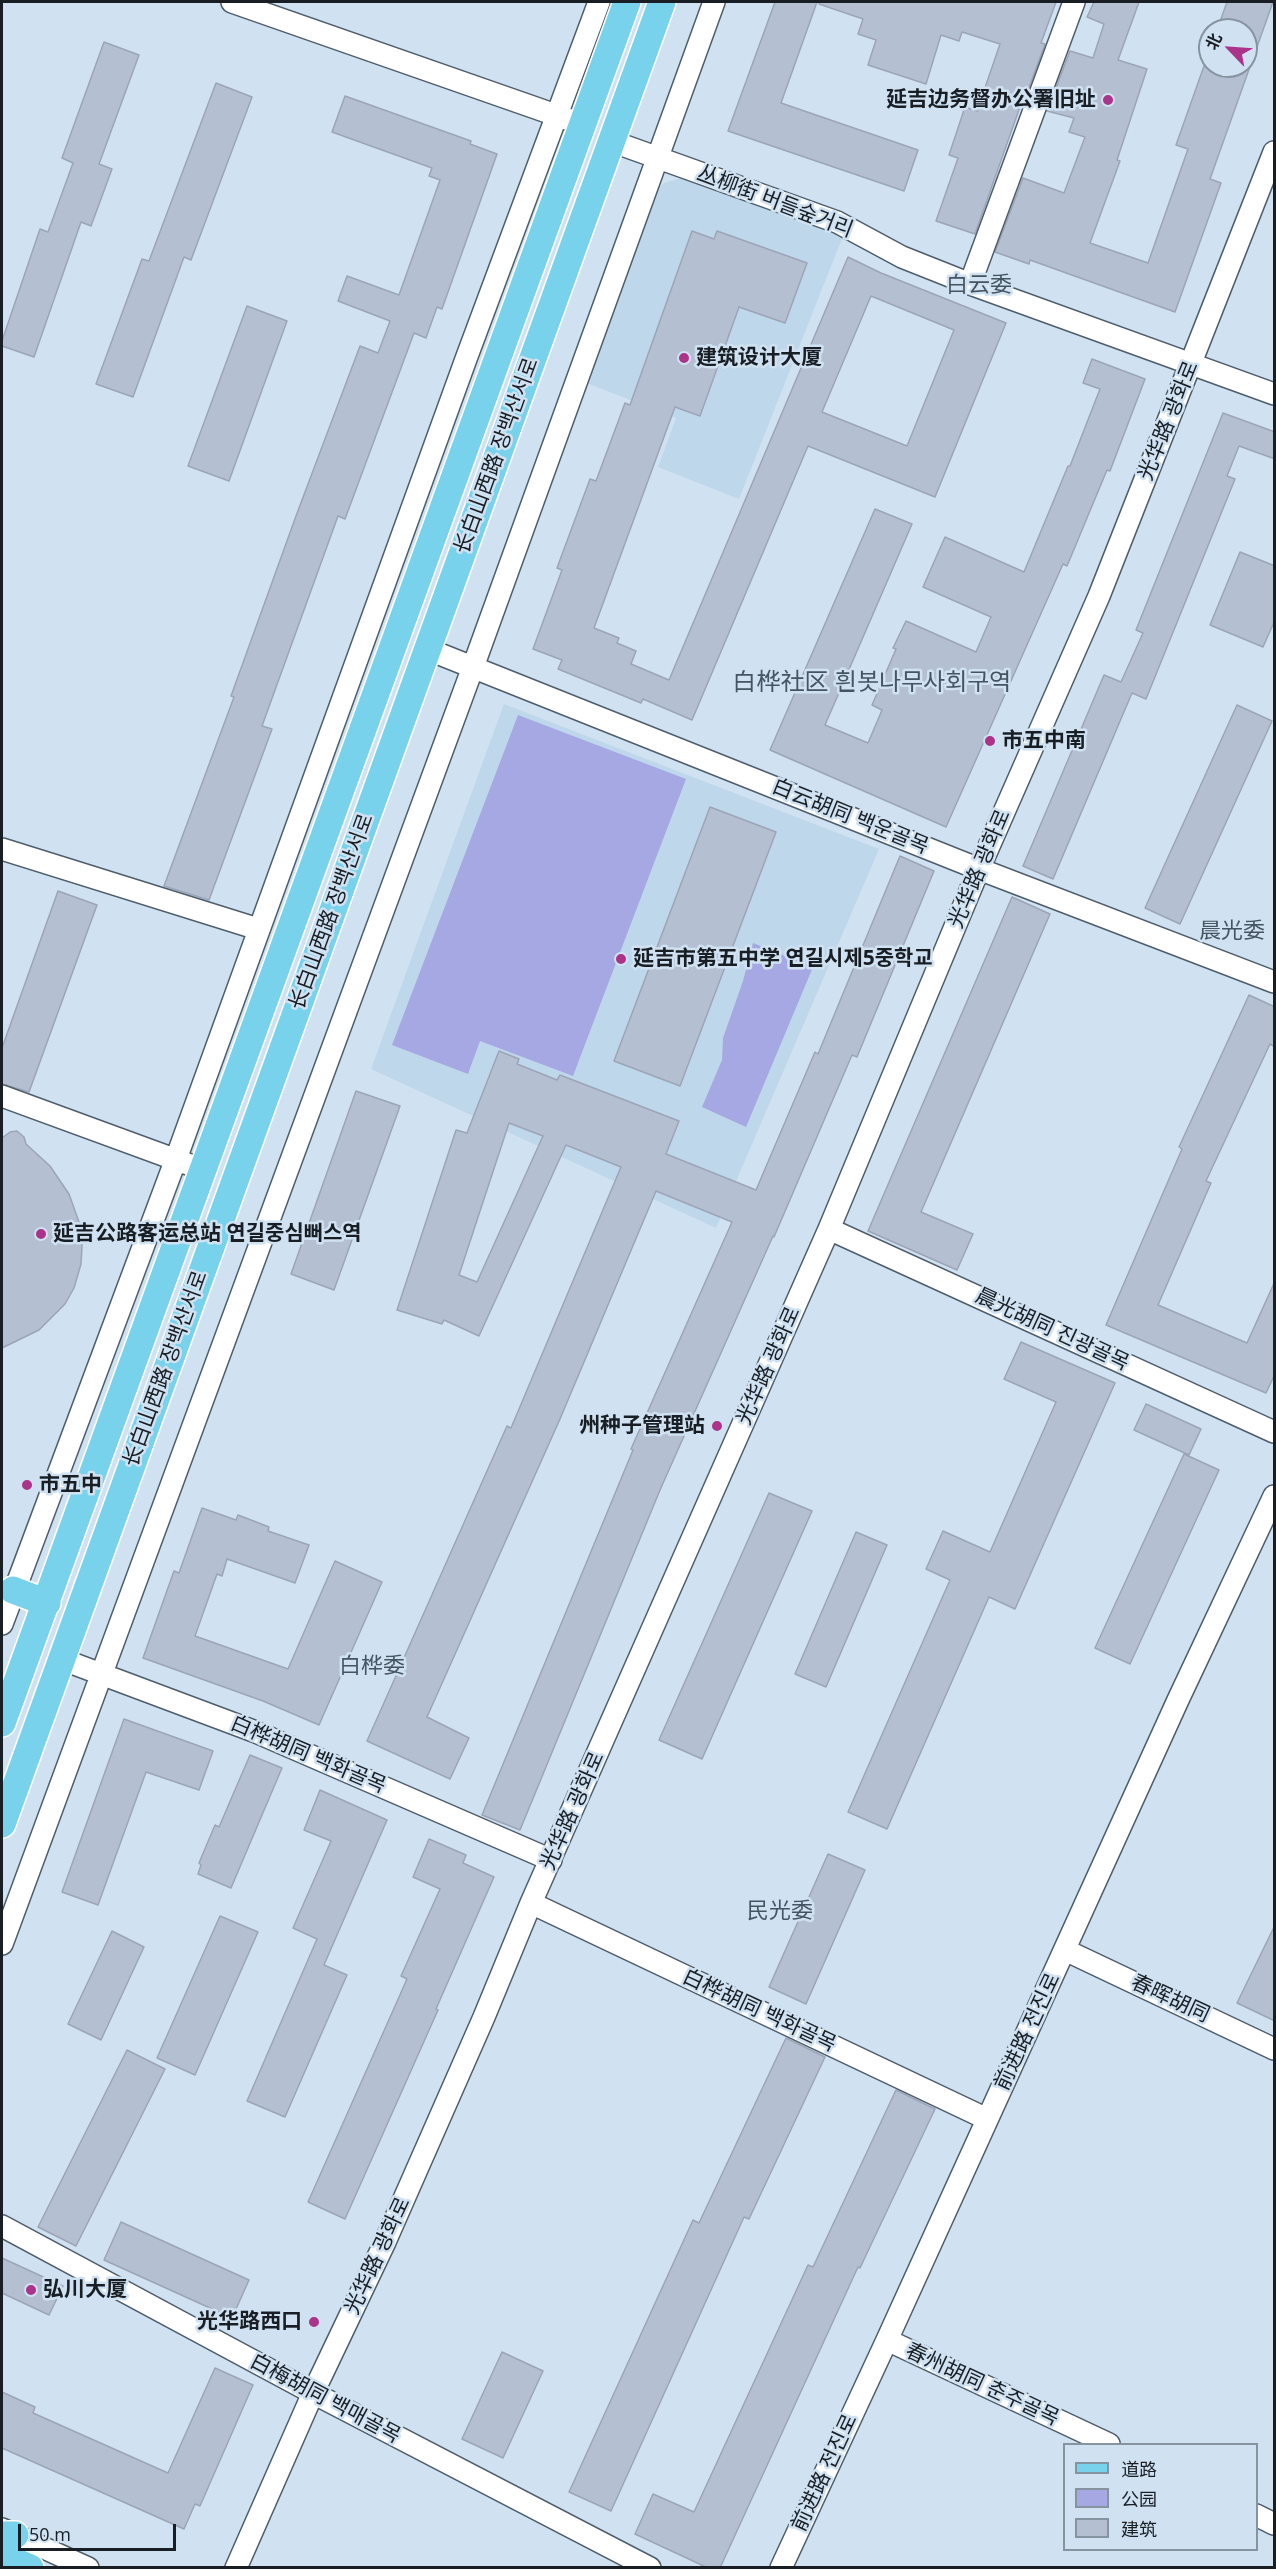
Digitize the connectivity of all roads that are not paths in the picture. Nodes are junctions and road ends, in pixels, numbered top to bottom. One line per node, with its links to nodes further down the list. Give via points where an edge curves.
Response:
1 (232, 2): 7 (street)
2 (599, 2): 7 (street)
3 (627, 2): 7 (main road, 长白山西路 장백산서로)
4 (662, 2): 8 (main road, 长白山西路 장백산서로)
5 (714, 2): 10 (street)
6 (1074, 2): 11 (street)
7 (570, 120): 18 (street, via 466,359); 22 (main road, 长白山西路 장백산서로)
8 (611, 141): 10 (street, 丛柳街 버들숲거리); 14 (main road, 长白山西路 장백산서로)
9 (1275, 152): 12 (street, 光华路 광화로)
10 (657, 158): 11 (street, 丛柳街 버들숲거리, via 837,222 903,257); 15 (street)
11 (970, 284): 12 (street, 丛柳街 버들숲거리)
12 (1192, 365): 13 (street, 丛柳街 버들숲거리); 17 (street, 光华路 광화로, via 1099,596)
13 (1275, 394)
14 (427, 649): 15 (street, 白云胡同 백운골목); 29 (main road, 长白山西路 장백산서로)
15 (473, 667): 17 (street, 白云胡同 백운골목); 30 (street)
16 (2, 849): 18 (street)
17 (979, 869): 19 (street, 白云胡同 백운골목); 23 (street, 光华路 광화로)
18 (258, 929): 21 (street)
19 (1275, 982)
20 (2, 1096): 21 (street)
21 (176, 1159): 22 (street); 26 (street)
22 (204, 1170): 27 (main road, 长白山西路 장백산서로)
23 (829, 1229): 24 (street, 晨光胡同 진광골목); 33 (street, 光华路 광화로)
24 (1275, 1432)
25 (1275, 1496): 36 (street, 前进路 전진로)
26 (13, 1590): 27 (main road); 28 (street)
27 (47, 1603): 31 (main road, 长白山西路 장백산서로)
28 (2, 1624)
29 (61, 1659): 30 (street, 白桦胡同 백화골목); 32 (main road, 长白山西路 장백산서로)
30 (100, 1673): 33 (street, 白桦胡同 백화골목, via 256,1732); 35 (street)
31 (2, 1722)
32 (2, 1824)
33 (551, 1860): 34 (street, 光华路 광화로)
34 (531, 1903): 38 (street, 白桦胡同 백화골목); 41 (street, 光华路 광화로, via 386,2242)
35 (2, 1944)
36 (1065, 1950): 37 (street, 春晖胡同); 38 (street, 前进路 전진로)
37 (1275, 2049)
38 (987, 2119): 40 (street, 前进路 전진로)
39 (2, 2226): 41 (street, 白梅胡同 백매골목)
40 (887, 2340): 42 (street, 春州胡同 춘주골목); 50 (street, 前进路 전진로)
41 (313, 2393): 48 (street, 光华路 광화로); 49 (street, 白梅胡同 백매골목)
42 (1105, 2443)
43 (1258, 2516): 44 (street)
44 (1275, 2524)
45 (5, 2539): 46 (main road); 47 (street)
46 (30, 2568)
47 (88, 2568)
48 (236, 2568)
49 (650, 2568)
50 (781, 2568)

